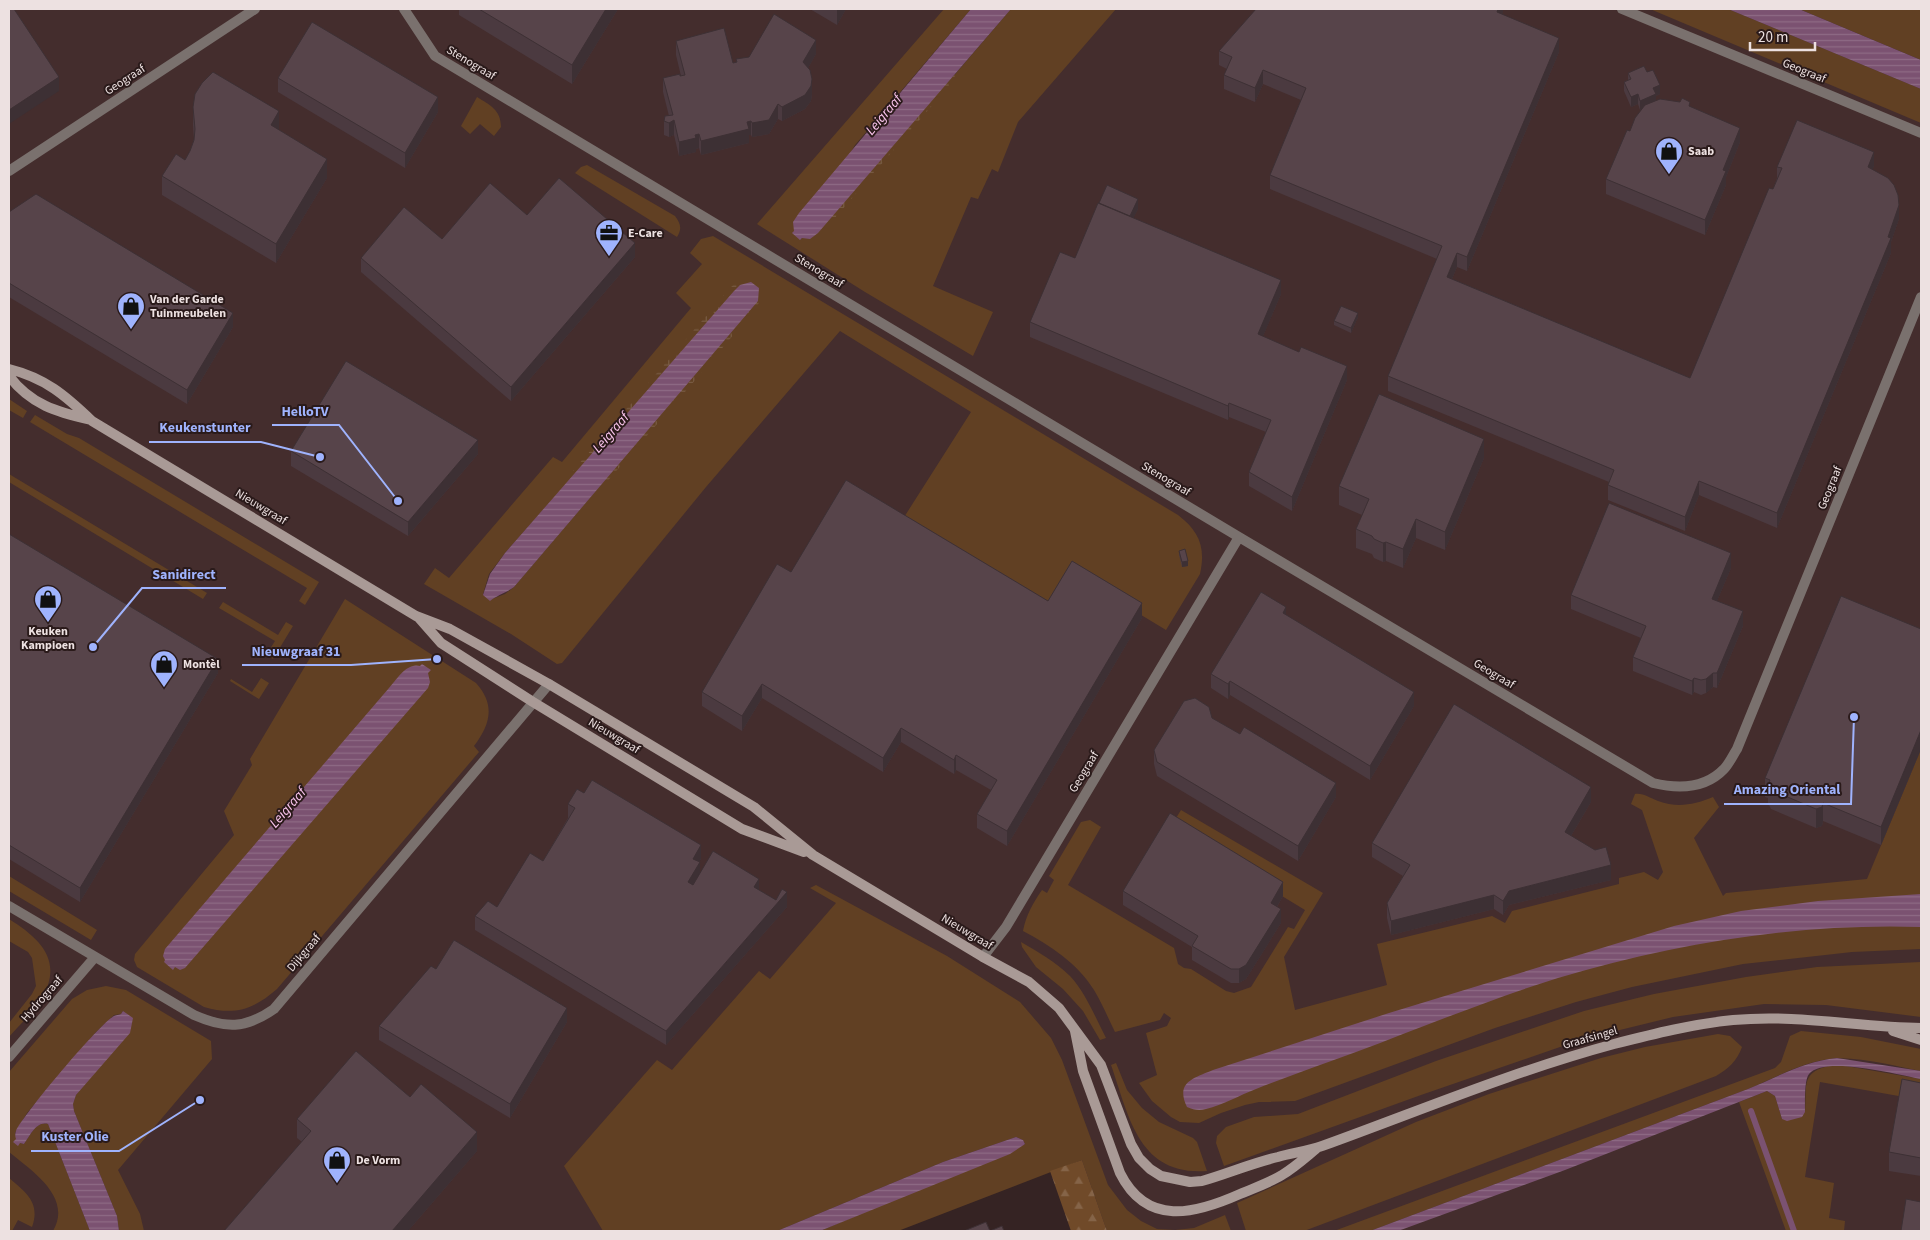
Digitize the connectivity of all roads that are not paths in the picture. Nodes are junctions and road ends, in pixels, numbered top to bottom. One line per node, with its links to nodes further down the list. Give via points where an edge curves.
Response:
1 (255, 9): 5 (street, Geograaf)
2 (404, 9): 10 (street, Stenograaf, via 435,56)
3 (1622, 9): 4 (street, Geograaf)
4 (1921, 133)
5 (9, 172)
6 (1921, 297): 10 (street, Geograaf, via 1736,749 1725,768 1700,784 1668,787 1653,783)
7 (9, 369): 9 (street, Nieuwgraaf, via 30,374 65,395)
8 (9, 376): 9 (street, Nieuwgraaf, via 20,390 56,412)
9 (92, 421): 11 (street, Nieuwgraaf)
10 (1239, 537): 17 (street, Geograaf, via 1006,927)
11 (416, 616): 12 (street, Nieuwgraaf, via 450,629); 13 (street, Nieuwgraaf, via 441,643)
12 (549, 684): 13 (street, Dijkgraaf); 14 (street, Nieuwgraaf, via 754,807)
13 (533, 702): 14 (street, Nieuwgraaf, via 742,829); 16 (street, Dijkgraaf, via 274,1009 260,1018 247,1024 229,1026 212,1023 194,1016)
14 (813, 855): 17 (street, Nieuwgraaf)
15 (9, 906): 16 (street, Dijkgraaf)
16 (95, 957): 22 (street, Hydrograaf)
17 (983, 957): 18 (street, Nieuwgraaf, via 1028,982 1059,1008)
18 (1074, 1026): 24 (street, Nieuwgraaf, via 1100,1065 1139,1158 1161,1176 1190,1182); 25 (street, Nieuwgraaf, via 1083,1071 1126,1186 1149,1206 1164,1211 1196,1210)
19 (1880, 1027): 20 (street, Graafsingel); 21 (street, Graafsingel); 23 (street, Graafsingel, via 1768,1017 1687,1026 1533,1068)
20 (1921, 1028)
21 (1921, 1040)
22 (9, 1057)
23 (1319, 1147): 24 (street, Graafsingel); 25 (street, Graafsingel, via 1283,1175)
24 (1220, 1176)
25 (1228, 1200)

